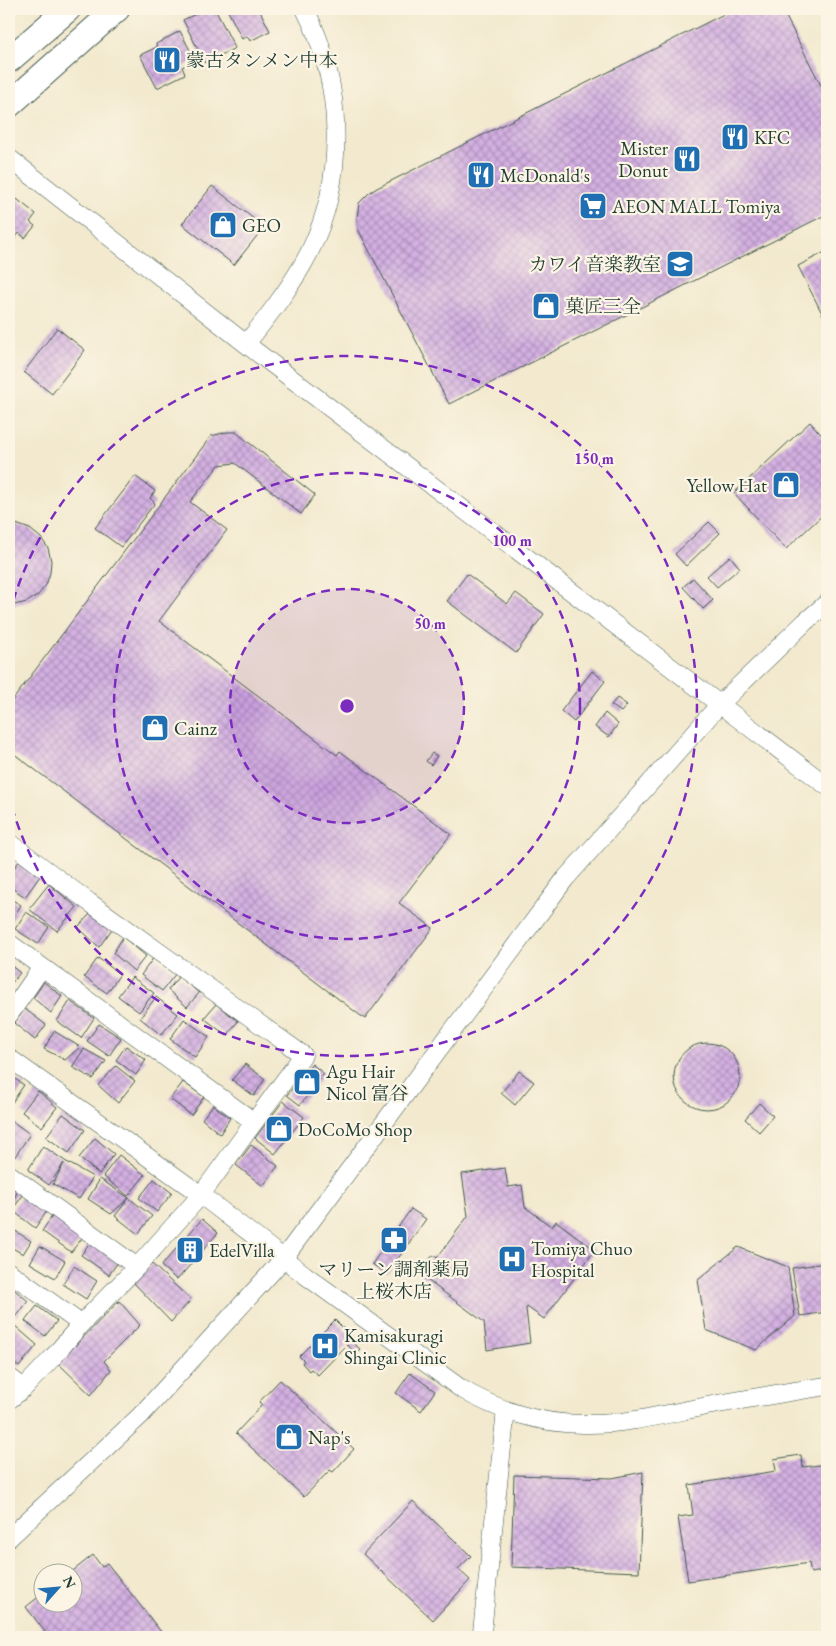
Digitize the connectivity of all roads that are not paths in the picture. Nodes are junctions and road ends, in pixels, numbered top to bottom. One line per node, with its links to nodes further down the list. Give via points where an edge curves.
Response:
1 (68, 9): 4 (highway)
2 (117, 9): 5 (highway)
3 (305, 9): 7 (street, via 321,45 331,84 336,144 333,177 325,215 309,254 288,289)
4 (9, 60)
5 (9, 105)
6 (9, 158): 7 (street)
7 (246, 344): 9 (street)
8 (827, 603): 9 (street)
9 (720, 704): 10 (street); 19 (street, via 565,879)
10 (827, 786)
11 (9, 842): 16 (street, via 303,1055)
12 (9, 943): 13 (street)
13 (42, 967): 14 (street); 16 (street)
14 (9, 1015)
15 (9, 1058): 18 (street)
16 (254, 1122): 18 (street)
17 (9, 1174): 20 (street)
18 (201, 1195): 19 (street); 20 (street)
19 (283, 1259): 27 (street, via 460,1388); 28 (street, via 140,1416)
20 (137, 1267): 22 (street)
21 (9, 1272): 22 (street)
22 (81, 1324): 25 (street)
23 (9, 1377): 25 (street)
24 (827, 1386): 27 (street, via 643,1418 582,1424 543,1421)
25 (24, 1388): 26 (street)
26 (9, 1400)
27 (506, 1410): 29 (street)
28 (9, 1538)
29 (484, 1637)

